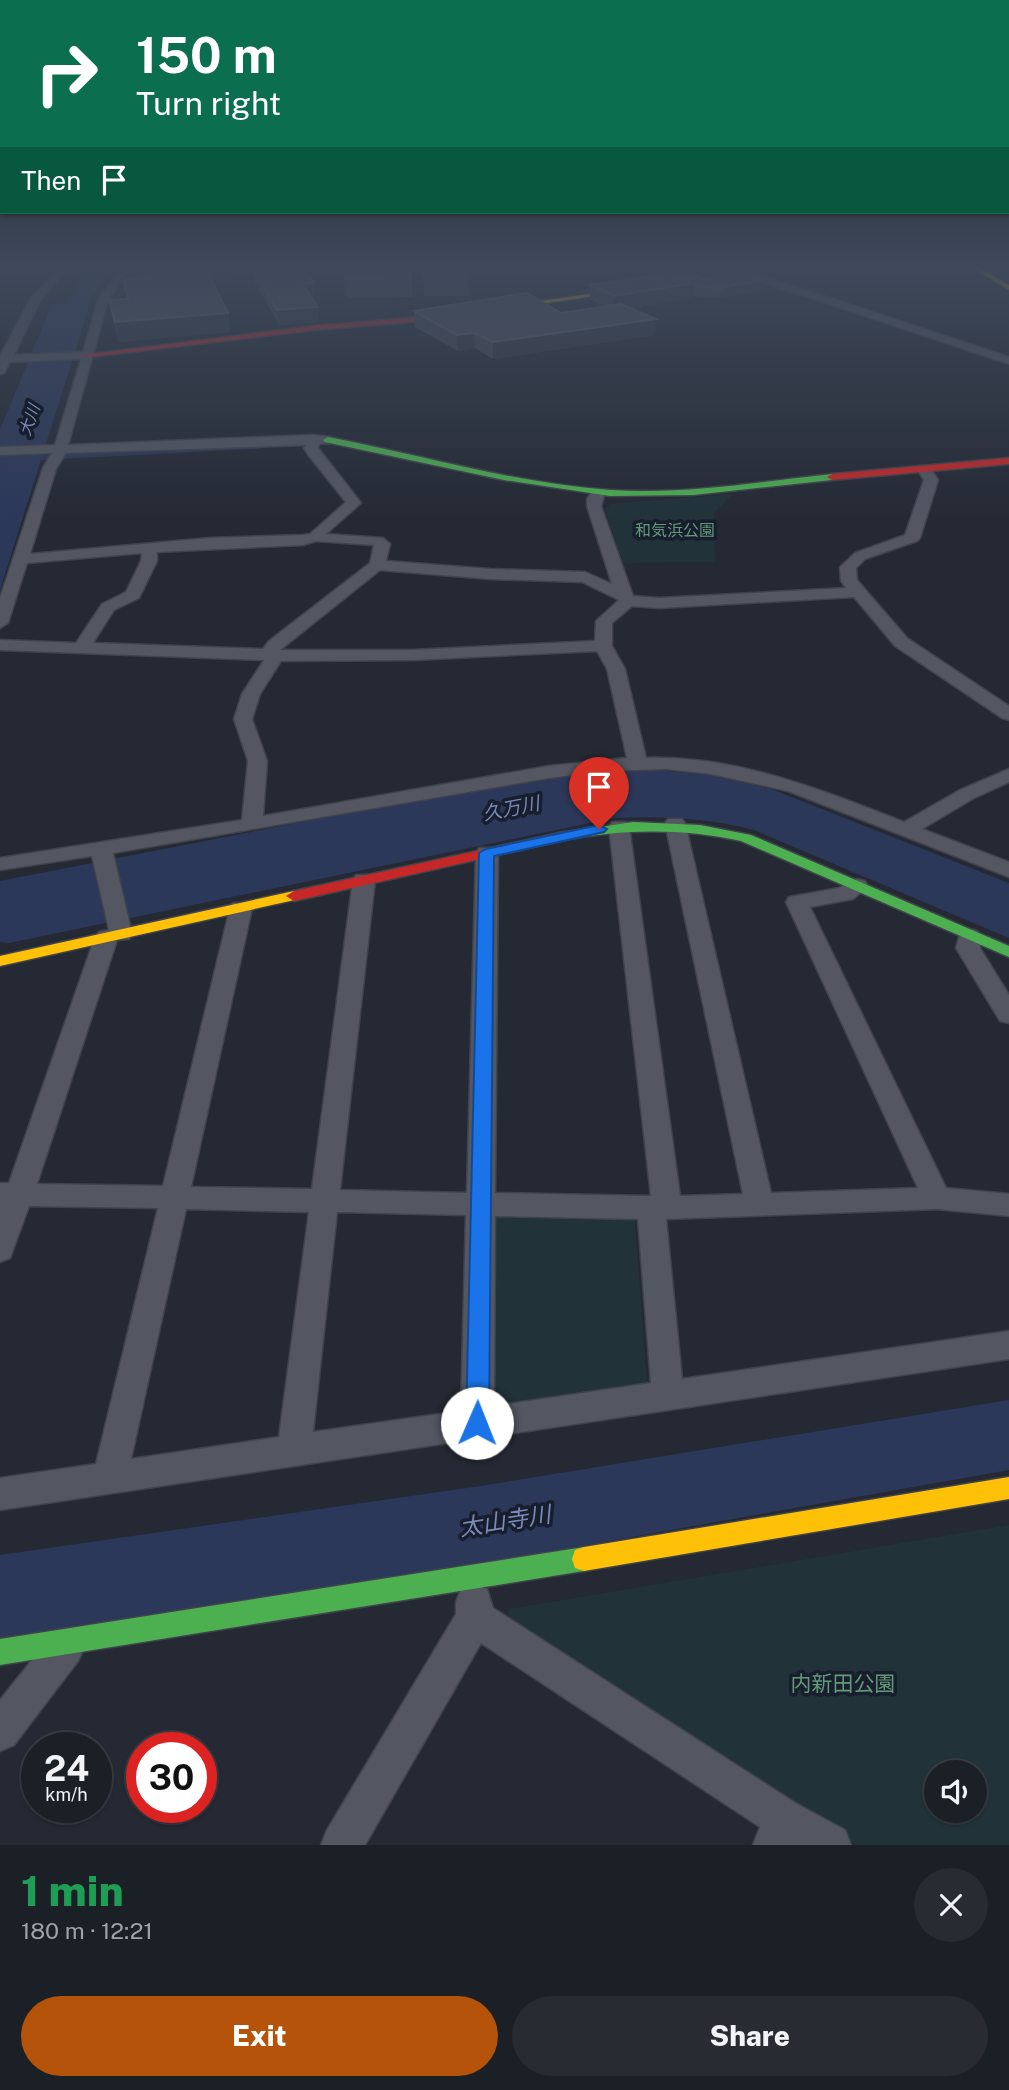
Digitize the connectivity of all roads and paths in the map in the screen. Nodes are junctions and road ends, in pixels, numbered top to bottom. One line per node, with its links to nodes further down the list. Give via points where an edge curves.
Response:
1 (87, 350): 4 (street)
2 (127, 350): 4 (street)
3 (979, 350): 6 (street)
4 (85, 355): 5 (street); 10 (street)
5 (6, 359): 7 (street)
6 (1009, 360)
7 (0, 372)
8 (318, 442): 10 (street); 13 (street); 14 (street, via 323,467 354,503)
9 (0, 451): 10 (street)
10 (57, 454): 16 (street)
11 (1009, 461): 12 (street)
12 (924, 469): 13 (street, via 651,494); 20 (street, via 931,480 912,538 860,556 848,567 849,581)
13 (598, 493): 18 (street, via 594,506)
14 (319, 536): 15 (street); 17 (street, via 378,541 382,544)
15 (150, 549): 16 (street); 25 (street, via 133,595 108,607)
16 (20, 559): 22 (street)
17 (377, 565): 19 (street); 26 (street, via 275,645)
18 (615, 569): 19 (street); 21 (street)
19 (585, 577): 21 (street)
20 (859, 592): 21 (street, via 652,604); 27 (street, via 901,642)
21 (626, 599): 24 (street, via 604,621)
22 (0, 623)
23 (0, 645): 25 (street)
24 (603, 646): 26 (street, via 413,655); 28 (street, via 616,669)
25 (82, 647): 26 (street)
26 (272, 655): 31 (street, via 243,721 256,754)
27 (1009, 714)
28 (638, 763): 31 (street, via 549,772); 33 (street, via 711,768 768,779)
29 (1009, 775): 33 (street)
30 (675, 823): 32 (street); 39 (street, via 707,826 746,838); 50 (street)
31 (251, 824): 34 (street)
32 (619, 826): 35 (street); 53 (street)
33 (908, 828): 37 (street)
34 (102, 853): 36 (street); 41 (street)
35 (486, 853): 38 (street); 51 (street)
36 (0, 864)
37 (1009, 870)
38 (364, 880): 40 (street); 49 (street)
39 (857, 886): 42 (street); 47 (street, via 845,894 797,902)
40 (241, 908): 41 (street); 48 (street)
41 (116, 931): 44 (street); 46 (street)
42 (969, 936): 43 (street); 45 (street, via 968,948)
43 (1009, 952)
44 (0, 961)
45 (1009, 1015)
46 (10, 1194): 48 (street); 54 (street)
47 (937, 1198): 50 (street); 52 (street)
48 (174, 1199): 49 (street); 59 (street)
49 (325, 1202): 51 (street); 58 (street)
50 (759, 1203): 53 (street)
51 (481, 1205): 53 (street); 57 (street)
52 (1009, 1205)
53 (659, 1208): 56 (street)
54 (0, 1250)
55 (1009, 1345): 56 (street)
56 (668, 1395): 57 (street)
57 (477, 1423): 58 (street)
58 (294, 1450): 59 (street)
59 (110, 1478): 61 (street)
60 (1009, 1488): 62 (street)
61 (0, 1494)
62 (471, 1578): 63 (street); 64 (street)
63 (475, 1618): 67 (street); 68 (street)
64 (71, 1640): 65 (street); 66 (street)
65 (0, 1652)
66 (0, 1731)
67 (778, 1831): 69 (street)
68 (342, 1845)
69 (830, 1845)

